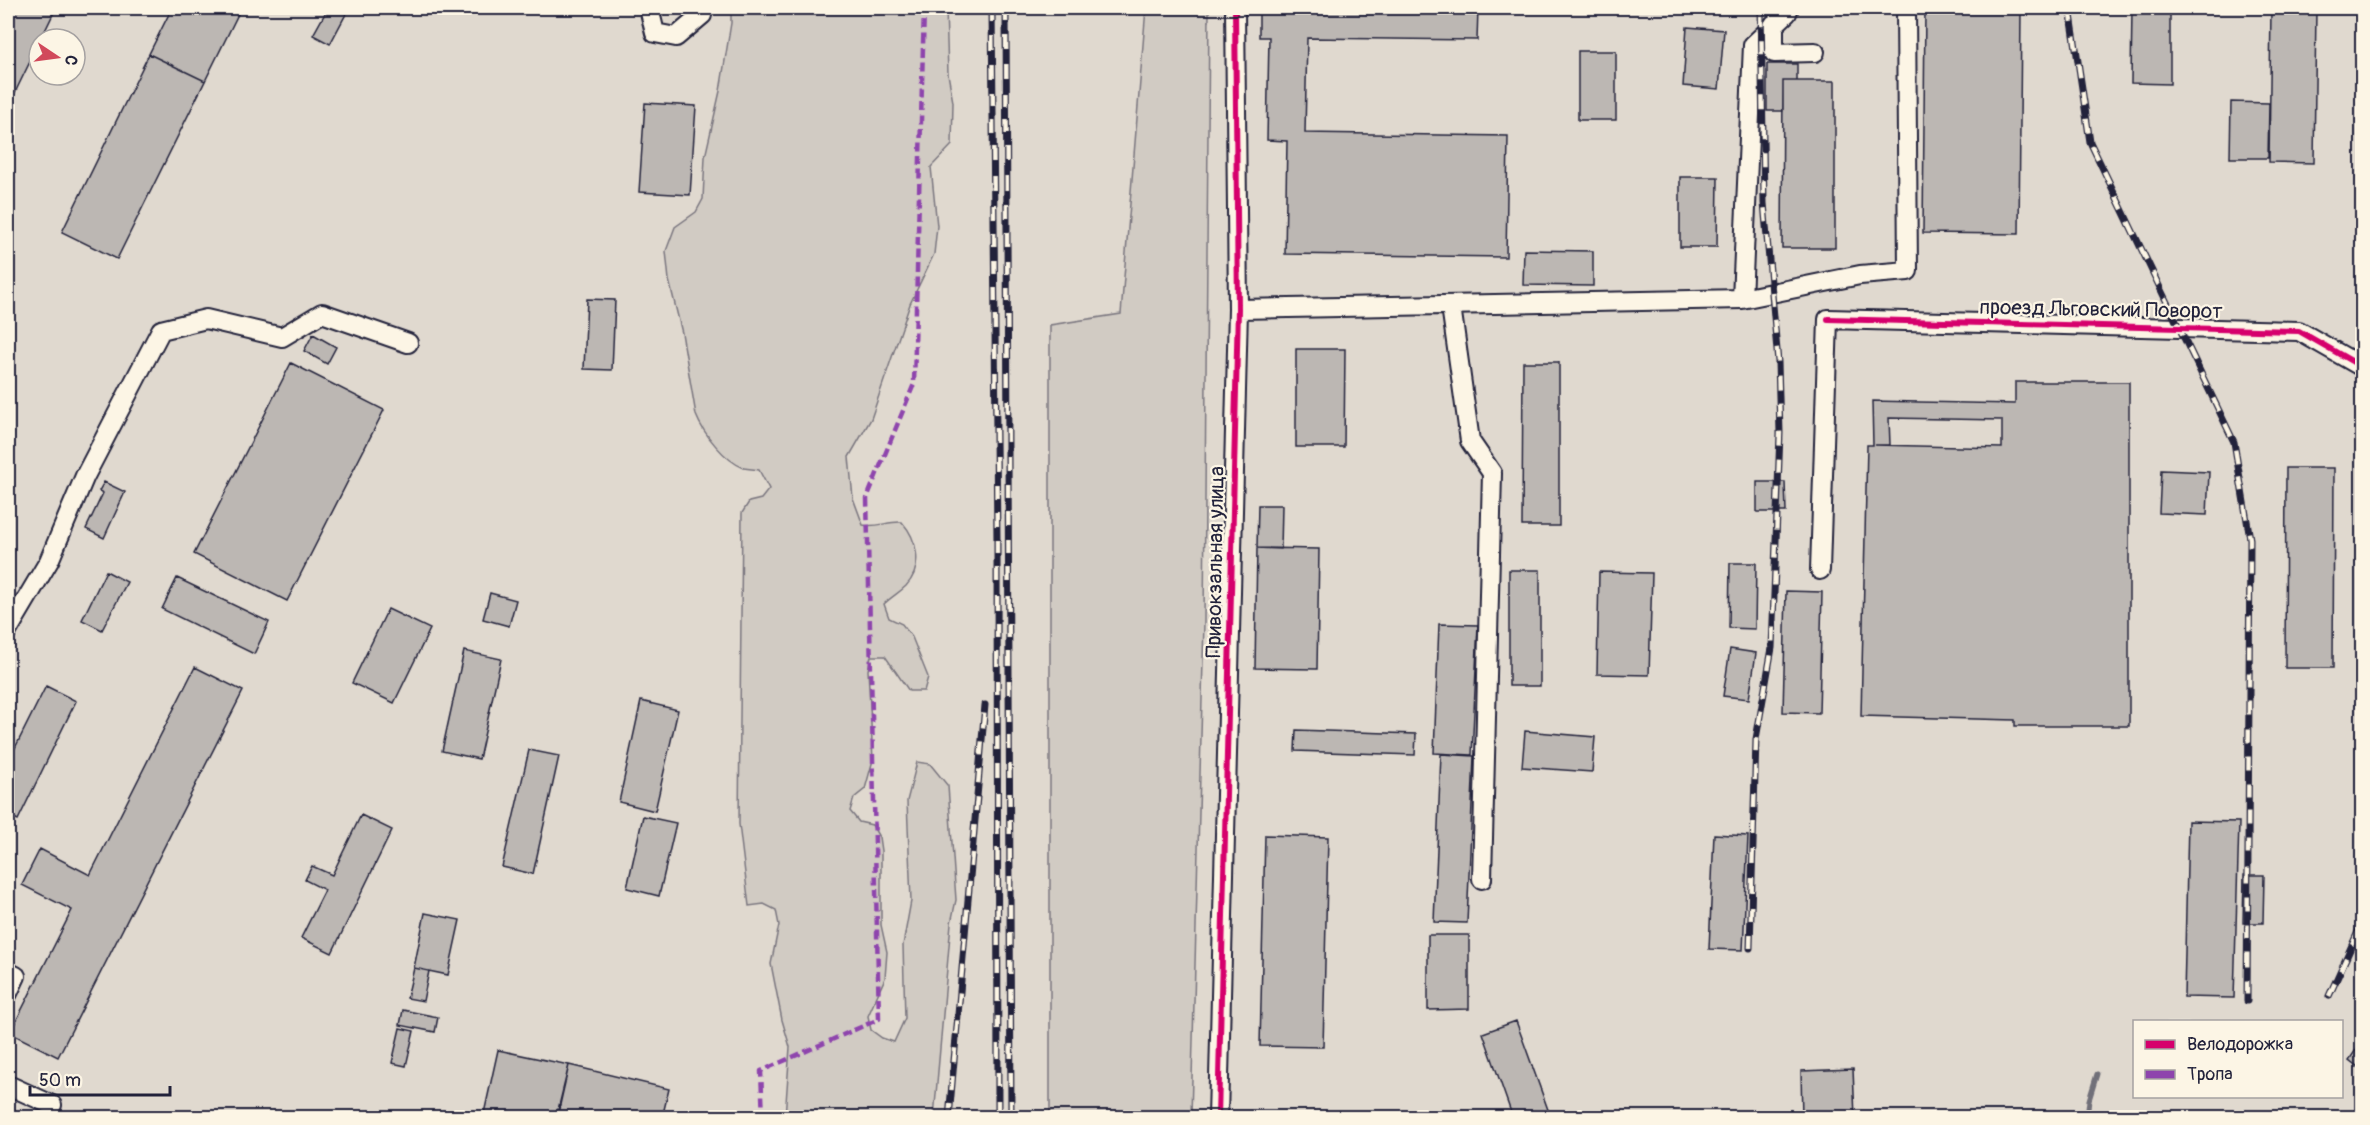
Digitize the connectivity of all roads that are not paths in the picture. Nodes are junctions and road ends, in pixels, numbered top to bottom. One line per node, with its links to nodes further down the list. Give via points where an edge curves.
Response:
1 (649, 8): 2 (street, via 655,33 676,37 702,15)
2 (702, 8)
3 (1235, 8): 10 (street, Привокзальная улица)
4 (1789, 8): 6 (street)
5 (1906, 8): 8 (street, via 1908,271 1860,274)
6 (1774, 24): 7 (street, via 1774,53); 8 (street, via 1753,45)
7 (1815, 52)
8 (1742, 299): 9 (street)
9 (1451, 306): 10 (street); 15 (street, via 1470,441 1492,473)
10 (1238, 309): 20 (street, Привокзальная улица)
11 (408, 343): 14 (street, via 321,313 282,337 206,319 161,330 85,476 49,561)
12 (2362, 367): 13 (street, проезд Льговский Поворот, via 2299,331 1828,319)
13 (1820, 570)
14 (8, 630)
15 (1482, 879)
16 (8, 972): 17 (street, via 16,976)
17 (8, 993)
18 (8, 1085): 19 (street)
19 (52, 1105)
20 (1218, 1118)

